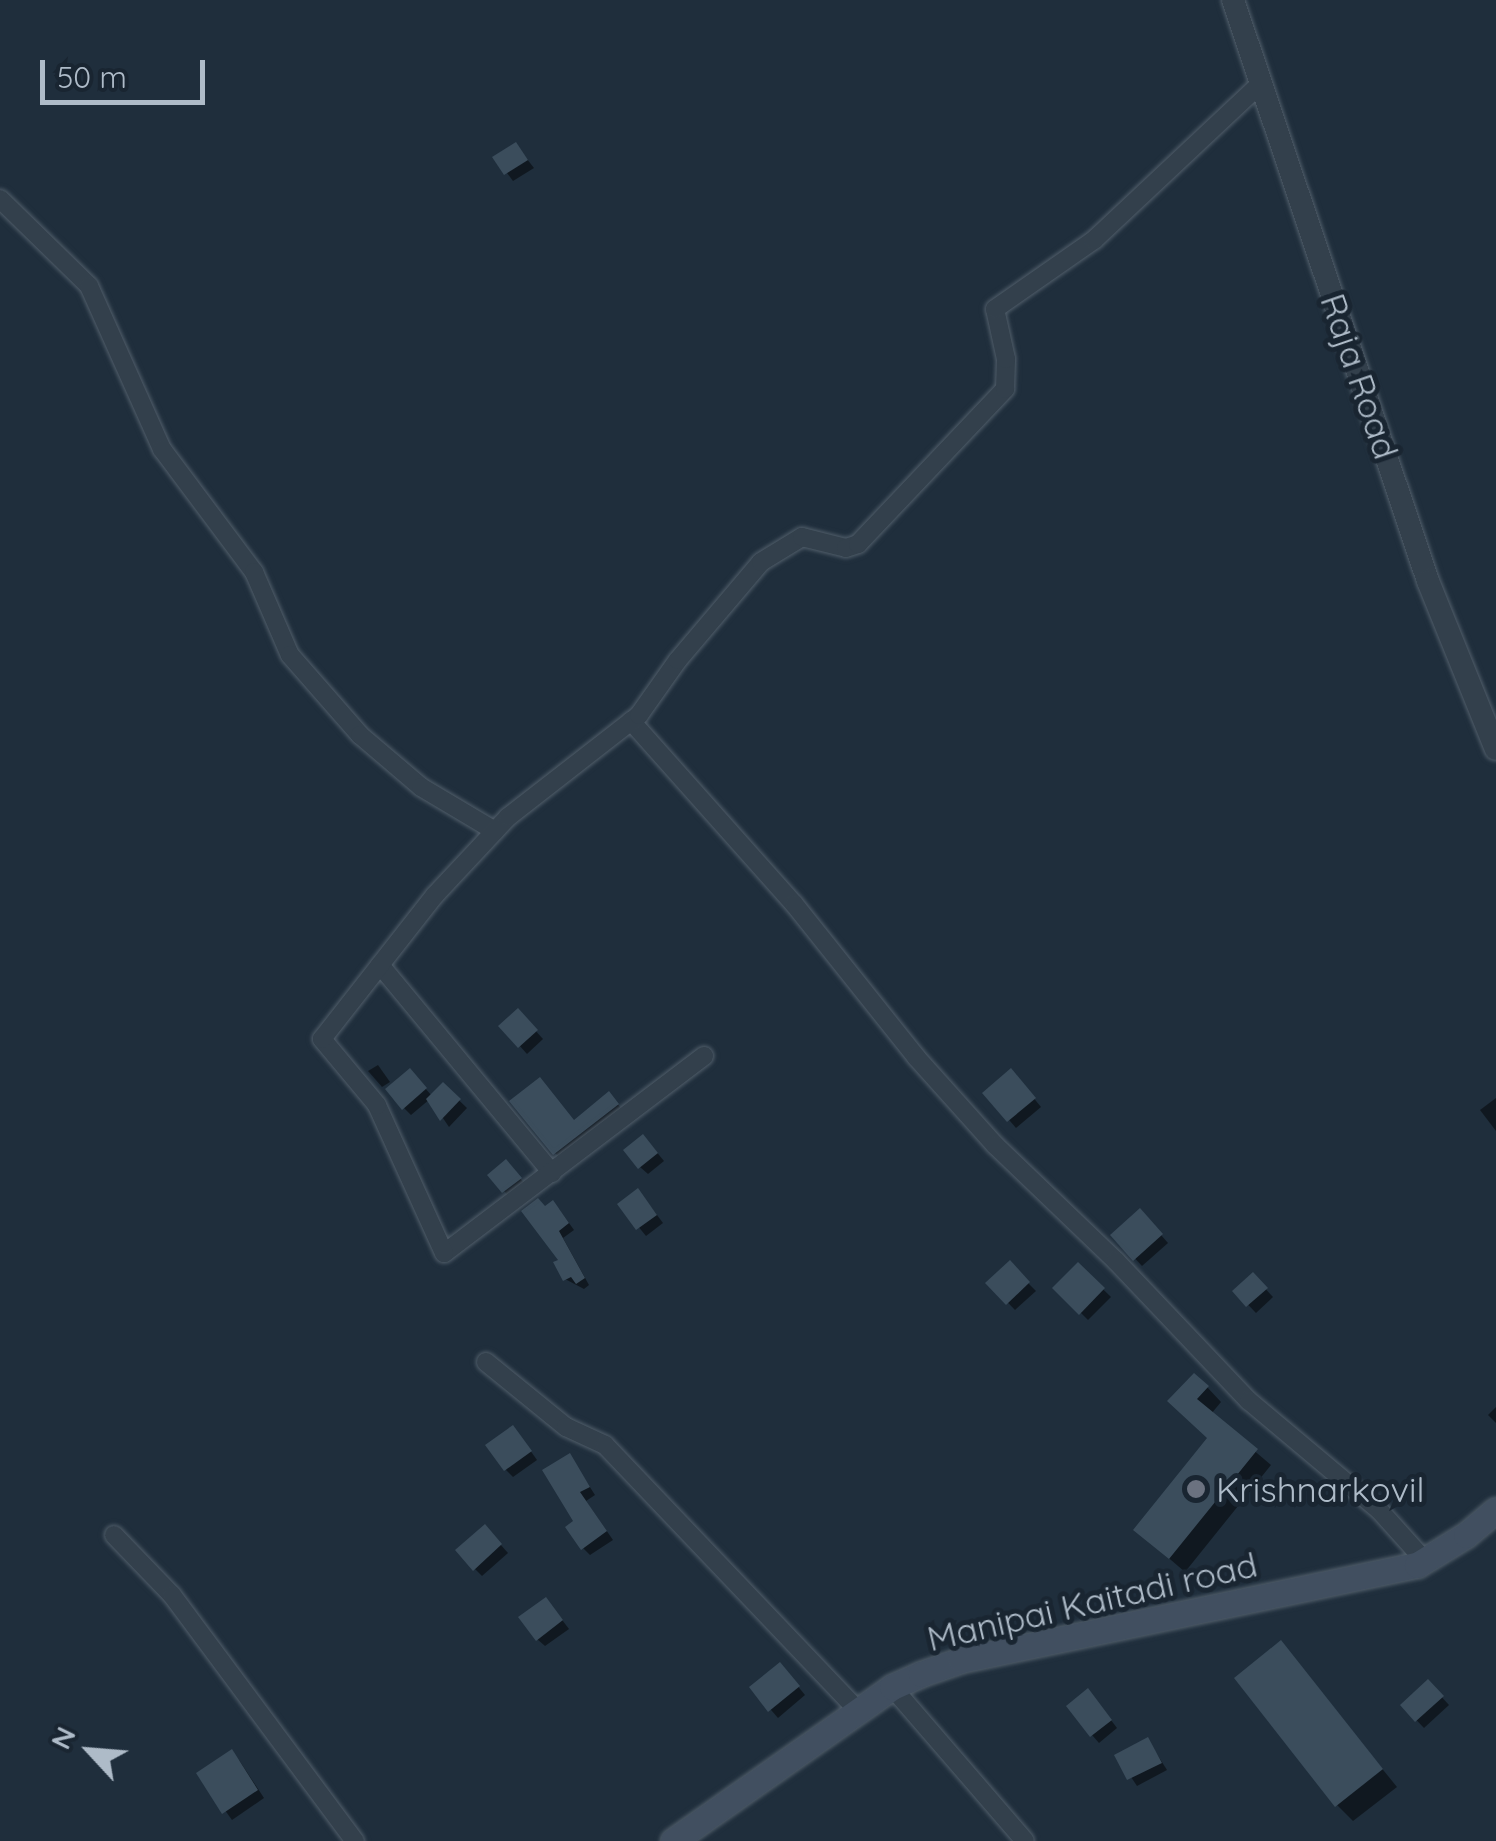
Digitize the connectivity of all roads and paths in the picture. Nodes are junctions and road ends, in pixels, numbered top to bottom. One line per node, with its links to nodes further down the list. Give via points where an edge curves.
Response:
1 (1234, 0): 2 (street, Raja Road)
2 (1261, 83): 4 (street, via 1094,240 995,309 1006,359 1004,389 858,544 846,548 802,537 761,562); 5 (street, Raja Road, via 1428,581)
3 (0, 199): 6 (street, via 89,286 162,448 254,572 290,655 360,735 422,787)
4 (631, 722): 6 (street); 13 (street, via 794,904 994,1145 1249,1401 1380,1512)
5 (1496, 749)
6 (496, 831): 7 (street, via 434,894)
7 (380, 965): 9 (street); 9 (street, via 322,1039 377,1105 444,1253)
8 (704, 1056): 9 (street)
9 (552, 1173)
10 (486, 1362): 15 (street, via 566,1427 605,1446)
11 (1496, 1510): 13 (main road, Manipai Kaitadi road)
12 (114, 1535): 16 (street, via 172,1595)
13 (1426, 1562): 14 (main road, Manipai Kaitadi road, via 960,1660)
14 (892, 1687): 15 (main road, Manipai Kaitadi road); 18 (street)
15 (858, 1711): 17 (main road, Manipai Kaitadi road)
16 (355, 1841)
17 (673, 1841)
18 (1025, 1841)

